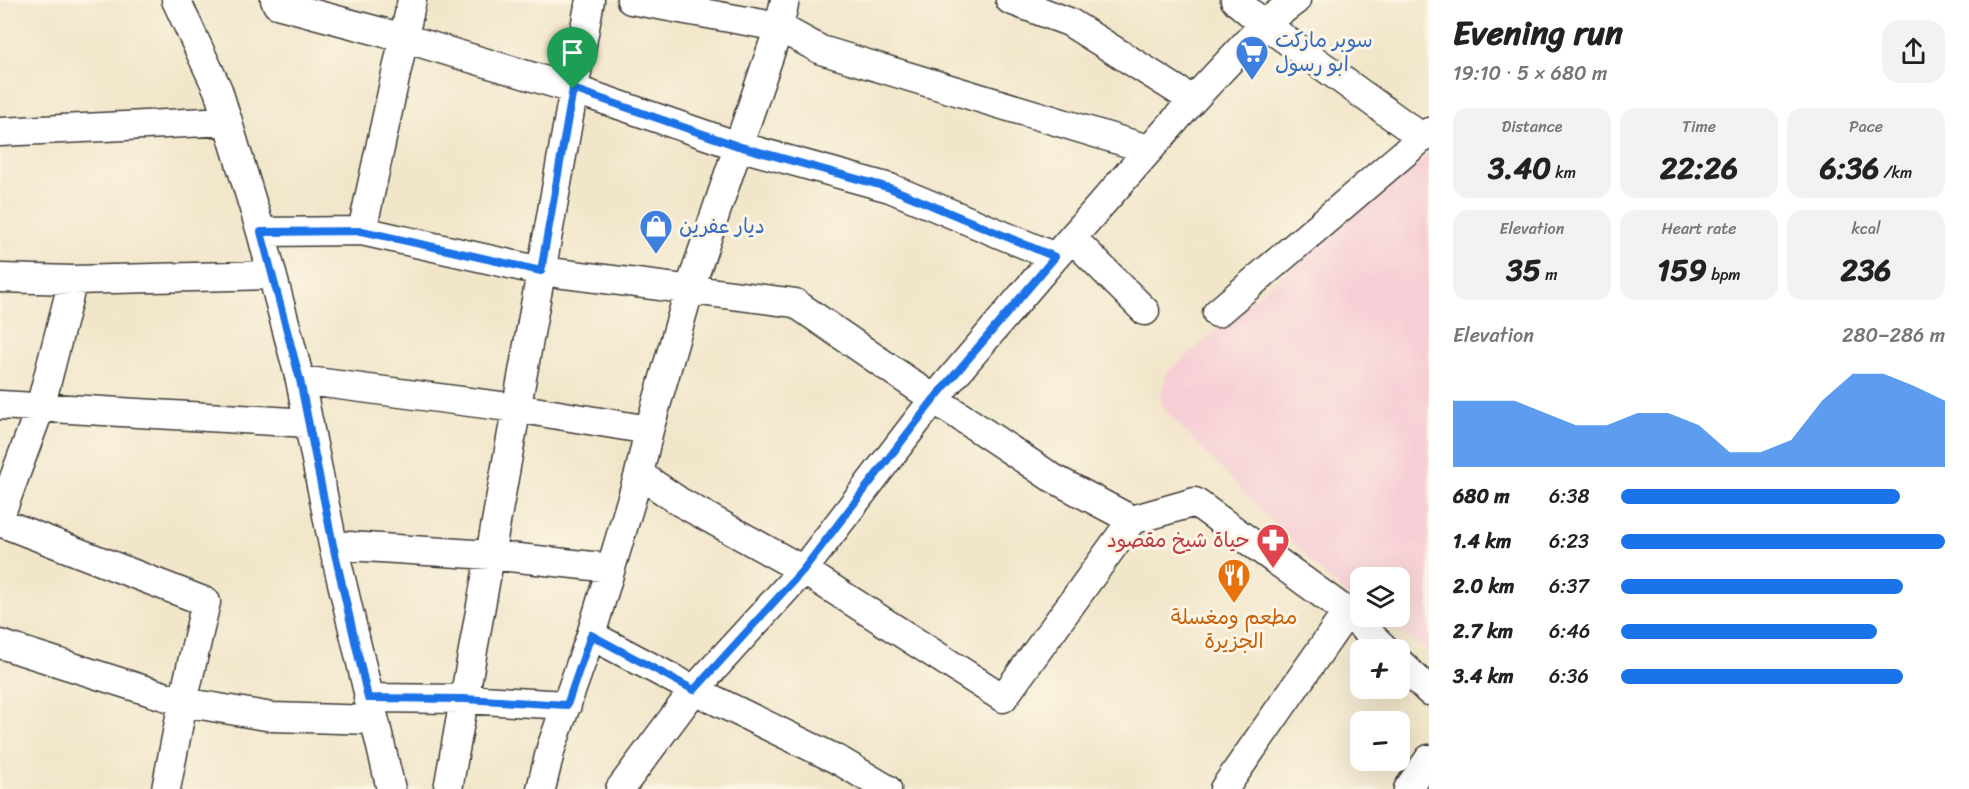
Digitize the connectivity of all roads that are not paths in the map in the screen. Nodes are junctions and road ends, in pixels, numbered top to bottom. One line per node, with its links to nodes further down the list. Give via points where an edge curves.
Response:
1 (176, 0): 15 (street, via 218,90)
2 (275, 0): 12 (street, via 277,4)
3 (412, 0): 12 (street)
4 (590, 0): 13 (street)
5 (631, 0): 11 (street)
6 (785, 0): 11 (street)
7 (1010, 0): 14 (street, via 1069,22)
8 (1235, 0): 10 (street)
9 (1296, 0): 10 (street)
10 (1264, 24): 14 (street); 17 (street)
11 (778, 27): 18 (street); 19 (street, via 821,50)
12 (404, 38): 13 (street); 20 (street)
13 (573, 89): 18 (street); 23 (street)
14 (1192, 100): 19 (street)
15 (228, 121): 16 (street); 21 (street)
16 (0, 132)
17 (1426, 135): 29 (street)
18 (738, 146): 22 (street, via 890,188); 27 (street)
19 (1148, 149): 22 (street)
20 (362, 231): 21 (street); 23 (street)
21 (261, 232): 24 (street)
22 (1063, 247): 28 (street); 31 (street)
23 (541, 271): 27 (street); 34 (street)
24 (271, 275): 26 (street); 30 (street)
25 (0, 278): 26 (street)
26 (73, 280): 33 (street)
27 (689, 291): 31 (street, via 795,303); 36 (street)
28 (1145, 311)
29 (1217, 313)
30 (300, 380): 34 (street); 35 (street)
31 (934, 399): 39 (street, via 1051,477); 44 (street)
32 (0, 405): 33 (street)
33 (39, 408): 35 (street); 38 (street)
34 (516, 408): 36 (street); 42 (street)
35 (309, 423): 41 (street)
36 (649, 430): 37 (street)
37 (639, 474): 43 (street); 44 (street, via 680,502)
38 (0, 516)
39 (1132, 520): 44 (street, via 1003,698); 45 (street, via 1195,502)
40 (0, 522): 53 (street, via 206,602)
41 (333, 545): 42 (street); 55 (street)
42 (490, 555): 43 (street); 52 (street)
43 (611, 568): 46 (street)
44 (803, 570): 50 (street)
45 (1347, 612): 47 (street); 63 (street)
46 (591, 635): 50 (street); 54 (street)
47 (1375, 639)
48 (0, 645): 53 (street)
49 (1410, 673): 51 (street)
50 (694, 690): 61 (street); 62 (street, via 840,761)
51 (1429, 692)
52 (464, 699): 54 (street); 55 (street); 59 (street)
53 (183, 702): 55 (street, via 272,717); 57 (street)
54 (567, 705): 60 (street)
55 (371, 709): 58 (street)
56 (1429, 759): 64 (street)
57 (166, 789)
58 (391, 789)
59 (448, 789)
60 (541, 789)
61 (620, 789)
62 (887, 789)
63 (1224, 789)
64 (1408, 789)

